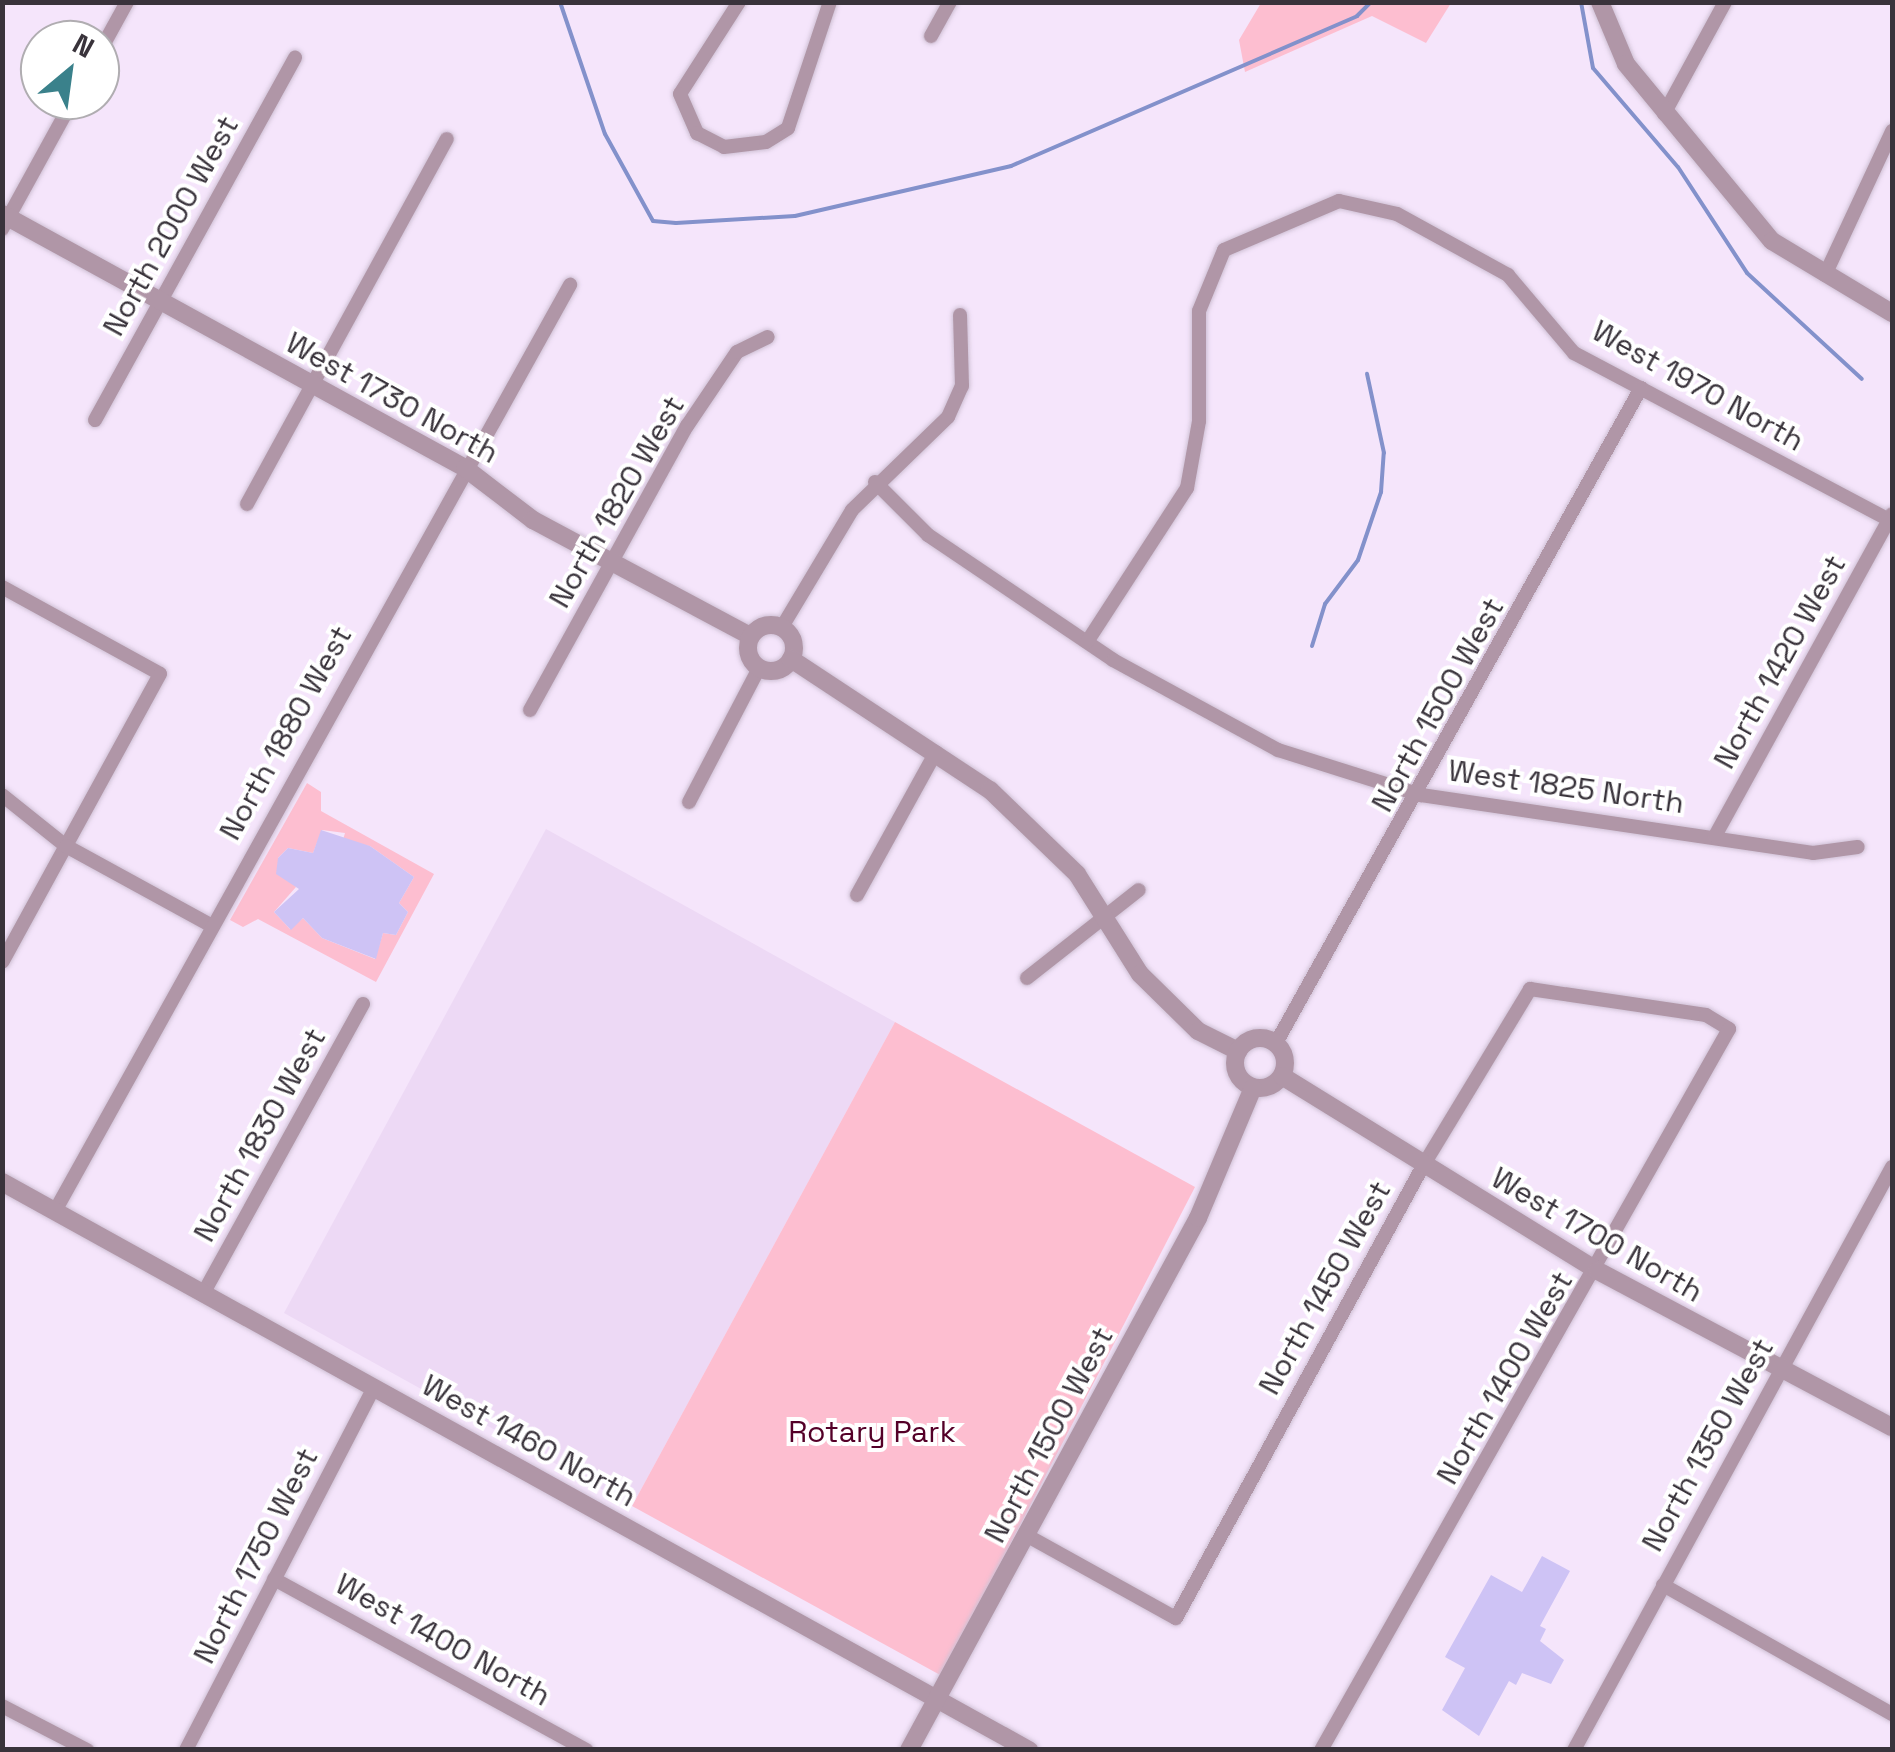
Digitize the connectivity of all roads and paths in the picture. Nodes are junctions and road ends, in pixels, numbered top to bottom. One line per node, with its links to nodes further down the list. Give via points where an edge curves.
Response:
1 (739, 2): 2 (street, via 684,80 684,111 711,145 766,142 788,128)
2 (830, 2)
3 (950, 2): 6 (street)
4 (1600, 2): 8 (street, via 1626,64)
5 (1725, 2): 8 (street)
6 (932, 36)
7 (295, 58): 15 (street, North 2000 West)
8 (1664, 114): 13 (street, via 1772,241)
9 (61, 120): 12 (street)
10 (1892, 131): 13 (street)
11 (447, 140): 19 (street)
12 (5, 220): 15 (street, West 1730 North)
13 (1825, 275): 16 (street)
14 (570, 285): 22 (street, North 1880 West)
15 (161, 301): 19 (street, West 1730 North); 21 (street, North 2000 West)
16 (1892, 313)
17 (960, 315): 23 (street, via 962,386 948,417)
18 (768, 337): 26 (street, North 1820 West, via 737,352)
19 (314, 385): 22 (street, West 1730 North); 24 (street)
20 (1641, 388): 25 (street, West 1970 North); 30 (street, West 1970 North, via 1574,354 1508,275 1397,214 1339,201 1224,250 1199,312 1199,420 1187,488); 36 (street, North 1500 West)
21 (95, 420)
22 (464, 468): 26 (street, West 1730 North, via 532,520); 44 (street, North 1880 West)
23 (875, 482): 28 (street); 30 (street, West 1825 North, via 928,535)
24 (247, 504)
25 (1891, 517): 38 (street, North 1420 West)
26 (612, 562): 29 (street, West 1730 North); 33 (street, North 1820 West)
27 (2, 587): 39 (street, via 160,674)
28 (782, 627): 29 (street, via 764,625); 31 (street, via 794,641)
29 (750, 636): 32 (street, via 748,654)
30 (1088, 642): 36 (street, West 1825 North, via 1278,750)
31 (792, 659): 32 (street, via 777,670); 34 (street)
32 (759, 668): 37 (street)
33 (530, 710)
34 (936, 752): 42 (street); 43 (street, via 990,790 1077,874)
35 (2, 795): 39 (street)
36 (1420, 795): 38 (street, West 1825 North); 49 (street, North 1500 West)
37 (688, 802)
38 (1715, 836): 40 (street, West 1825 North, via 1813,853)
39 (66, 846): 44 (street); 45 (street)
40 (1858, 847)
41 (1139, 890): 43 (street)
42 (857, 895)
43 (1104, 916): 46 (street); 50 (street, via 1140,974 1198,1031)
44 (210, 926): 56 (street, North 1880 West)
45 (2, 962)
46 (1027, 978)
47 (1530, 989): 53 (street, North 1450 West); 57 (street, North 1400 West, via 1706,1016 1729,1030)
48 (364, 1004): 58 (street, North 1830 West)
49 (1276, 1043): 50 (street, via 1251,1040); 51 (street, via 1285,1058)
50 (1238, 1051): 52 (street, via 1236,1069)
51 (1282, 1076): 52 (street); 53 (street, West 1700 North)
52 (1253, 1088): 62 (street, North 1500 West, via 1212,1189)
53 (1424, 1166): 57 (street, West 1700 North); 62 (street, North 1450 West, via 1176,1618)
54 (1892, 1166): 59 (street, North 1350 West)
55 (2, 1182): 56 (street, West 1460 North)
56 (56, 1211): 58 (street, West 1460 North)
57 (1598, 1271): 59 (street, West 1700 North); 73 (street, North 1400 West)
58 (204, 1292): 60 (street, West 1460 North)
59 (1780, 1370): 61 (street, West 1700 North); 64 (street, North 1350 West)
60 (374, 1387): 63 (street, North 1750 West); 65 (street, West 1460 North)
61 (1892, 1428)
62 (1026, 1535): 65 (street, North 1500 West)
63 (274, 1580): 69 (street, North 1750 West); 70 (street, West 1400 North)
64 (1664, 1585): 67 (street); 74 (street, North 1350 West)
65 (938, 1699): 71 (street, North 1500 West); 72 (street, West 1460 North)
66 (2, 1706): 68 (street)
67 (1892, 1714)
68 (87, 1750)
69 (186, 1750)
70 (586, 1750)
71 (910, 1750)
72 (1028, 1750)
73 (1321, 1750)
74 (1574, 1750)

